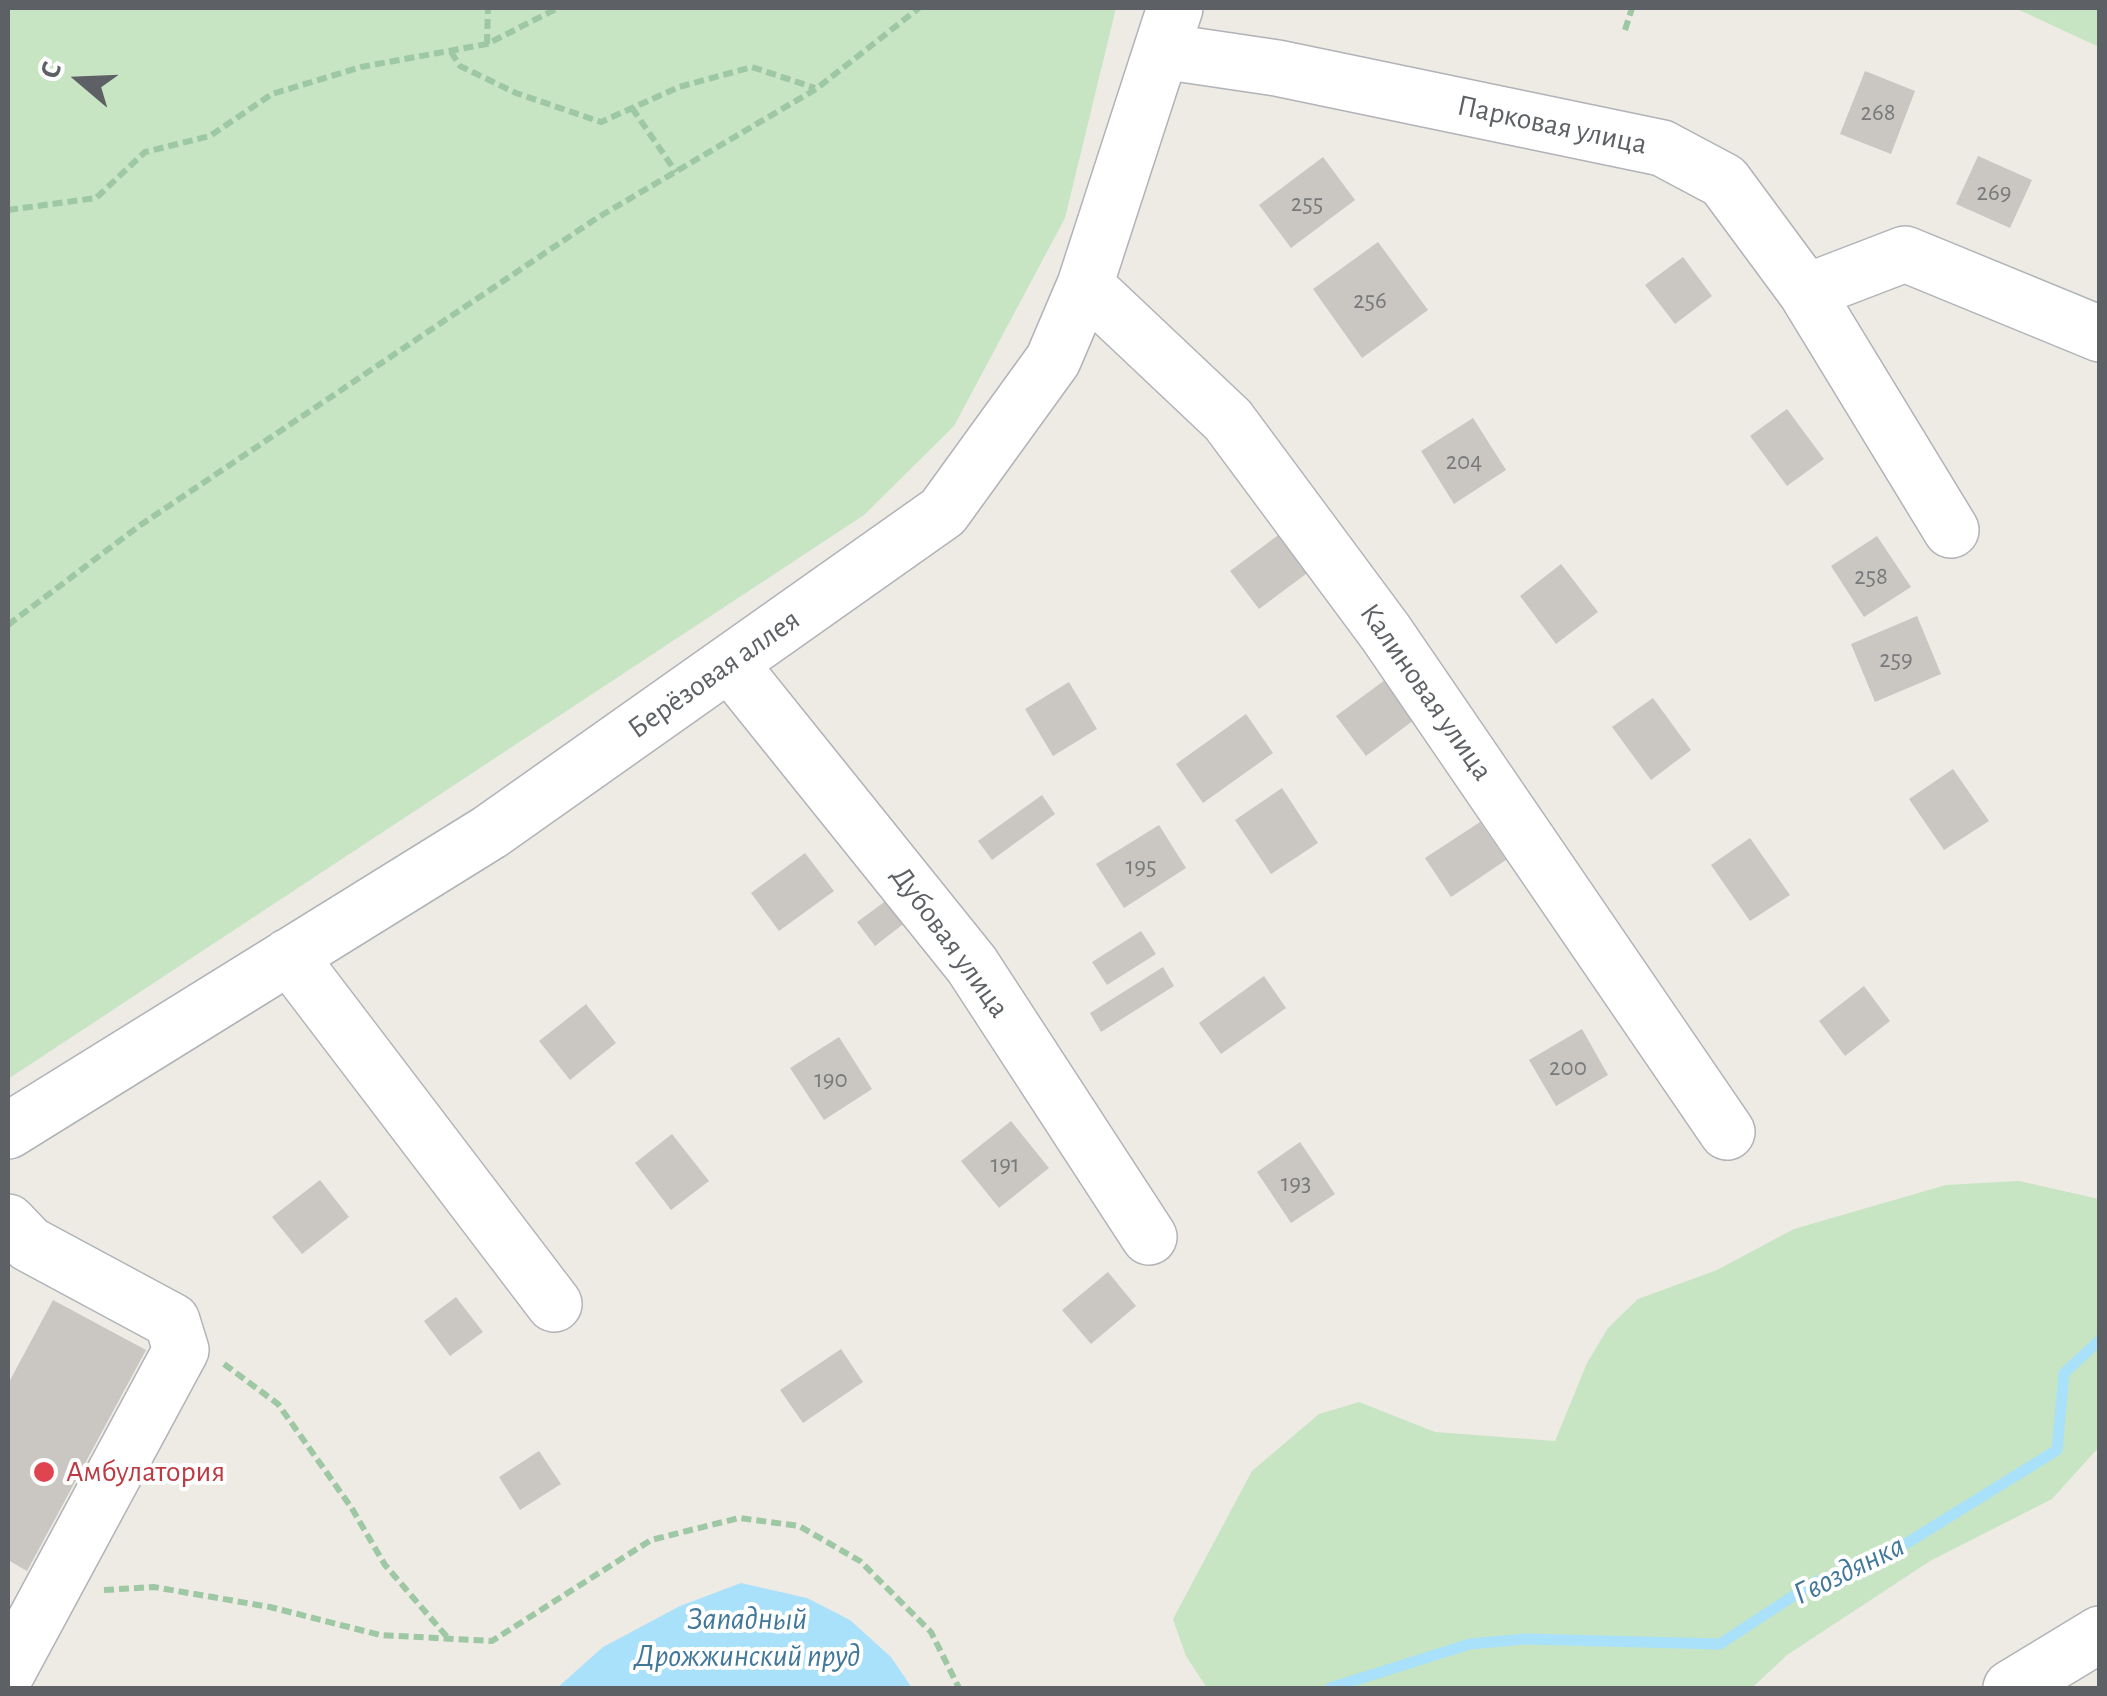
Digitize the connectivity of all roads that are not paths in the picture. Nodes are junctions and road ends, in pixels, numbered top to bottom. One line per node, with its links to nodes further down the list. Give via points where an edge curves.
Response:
1 (1169, 29): 2 (street, Берёзовая аллея); 3 (street, Парковая улица, via 1277,68 1662,148 1724,181)
2 (1085, 285): 6 (street, Берёзовая аллея, via 1053,360 942,512); 9 (street, Калиновая улица, via 1228,420 1386,633)
3 (1806, 292): 4 (street, via 1905,254); 5 (street, Парковая улица)
4 (2100, 334)
5 (1951, 530)
6 (730, 664): 7 (street, Берёзовая аллея, via 490,832); 10 (street, Дубовая улица, via 972,965)
7 (289, 956): 8 (street, Берёзовая аллея); 12 (street)
8 (8, 1131)
9 (1727, 1132)
10 (1149, 1237)
11 (15, 1250): 14 (street, via 172,1320 181,1350)
12 (554, 1304)
13 (2100, 1634): 15 (street)
14 (10, 1659)
15 (2011, 1688)

